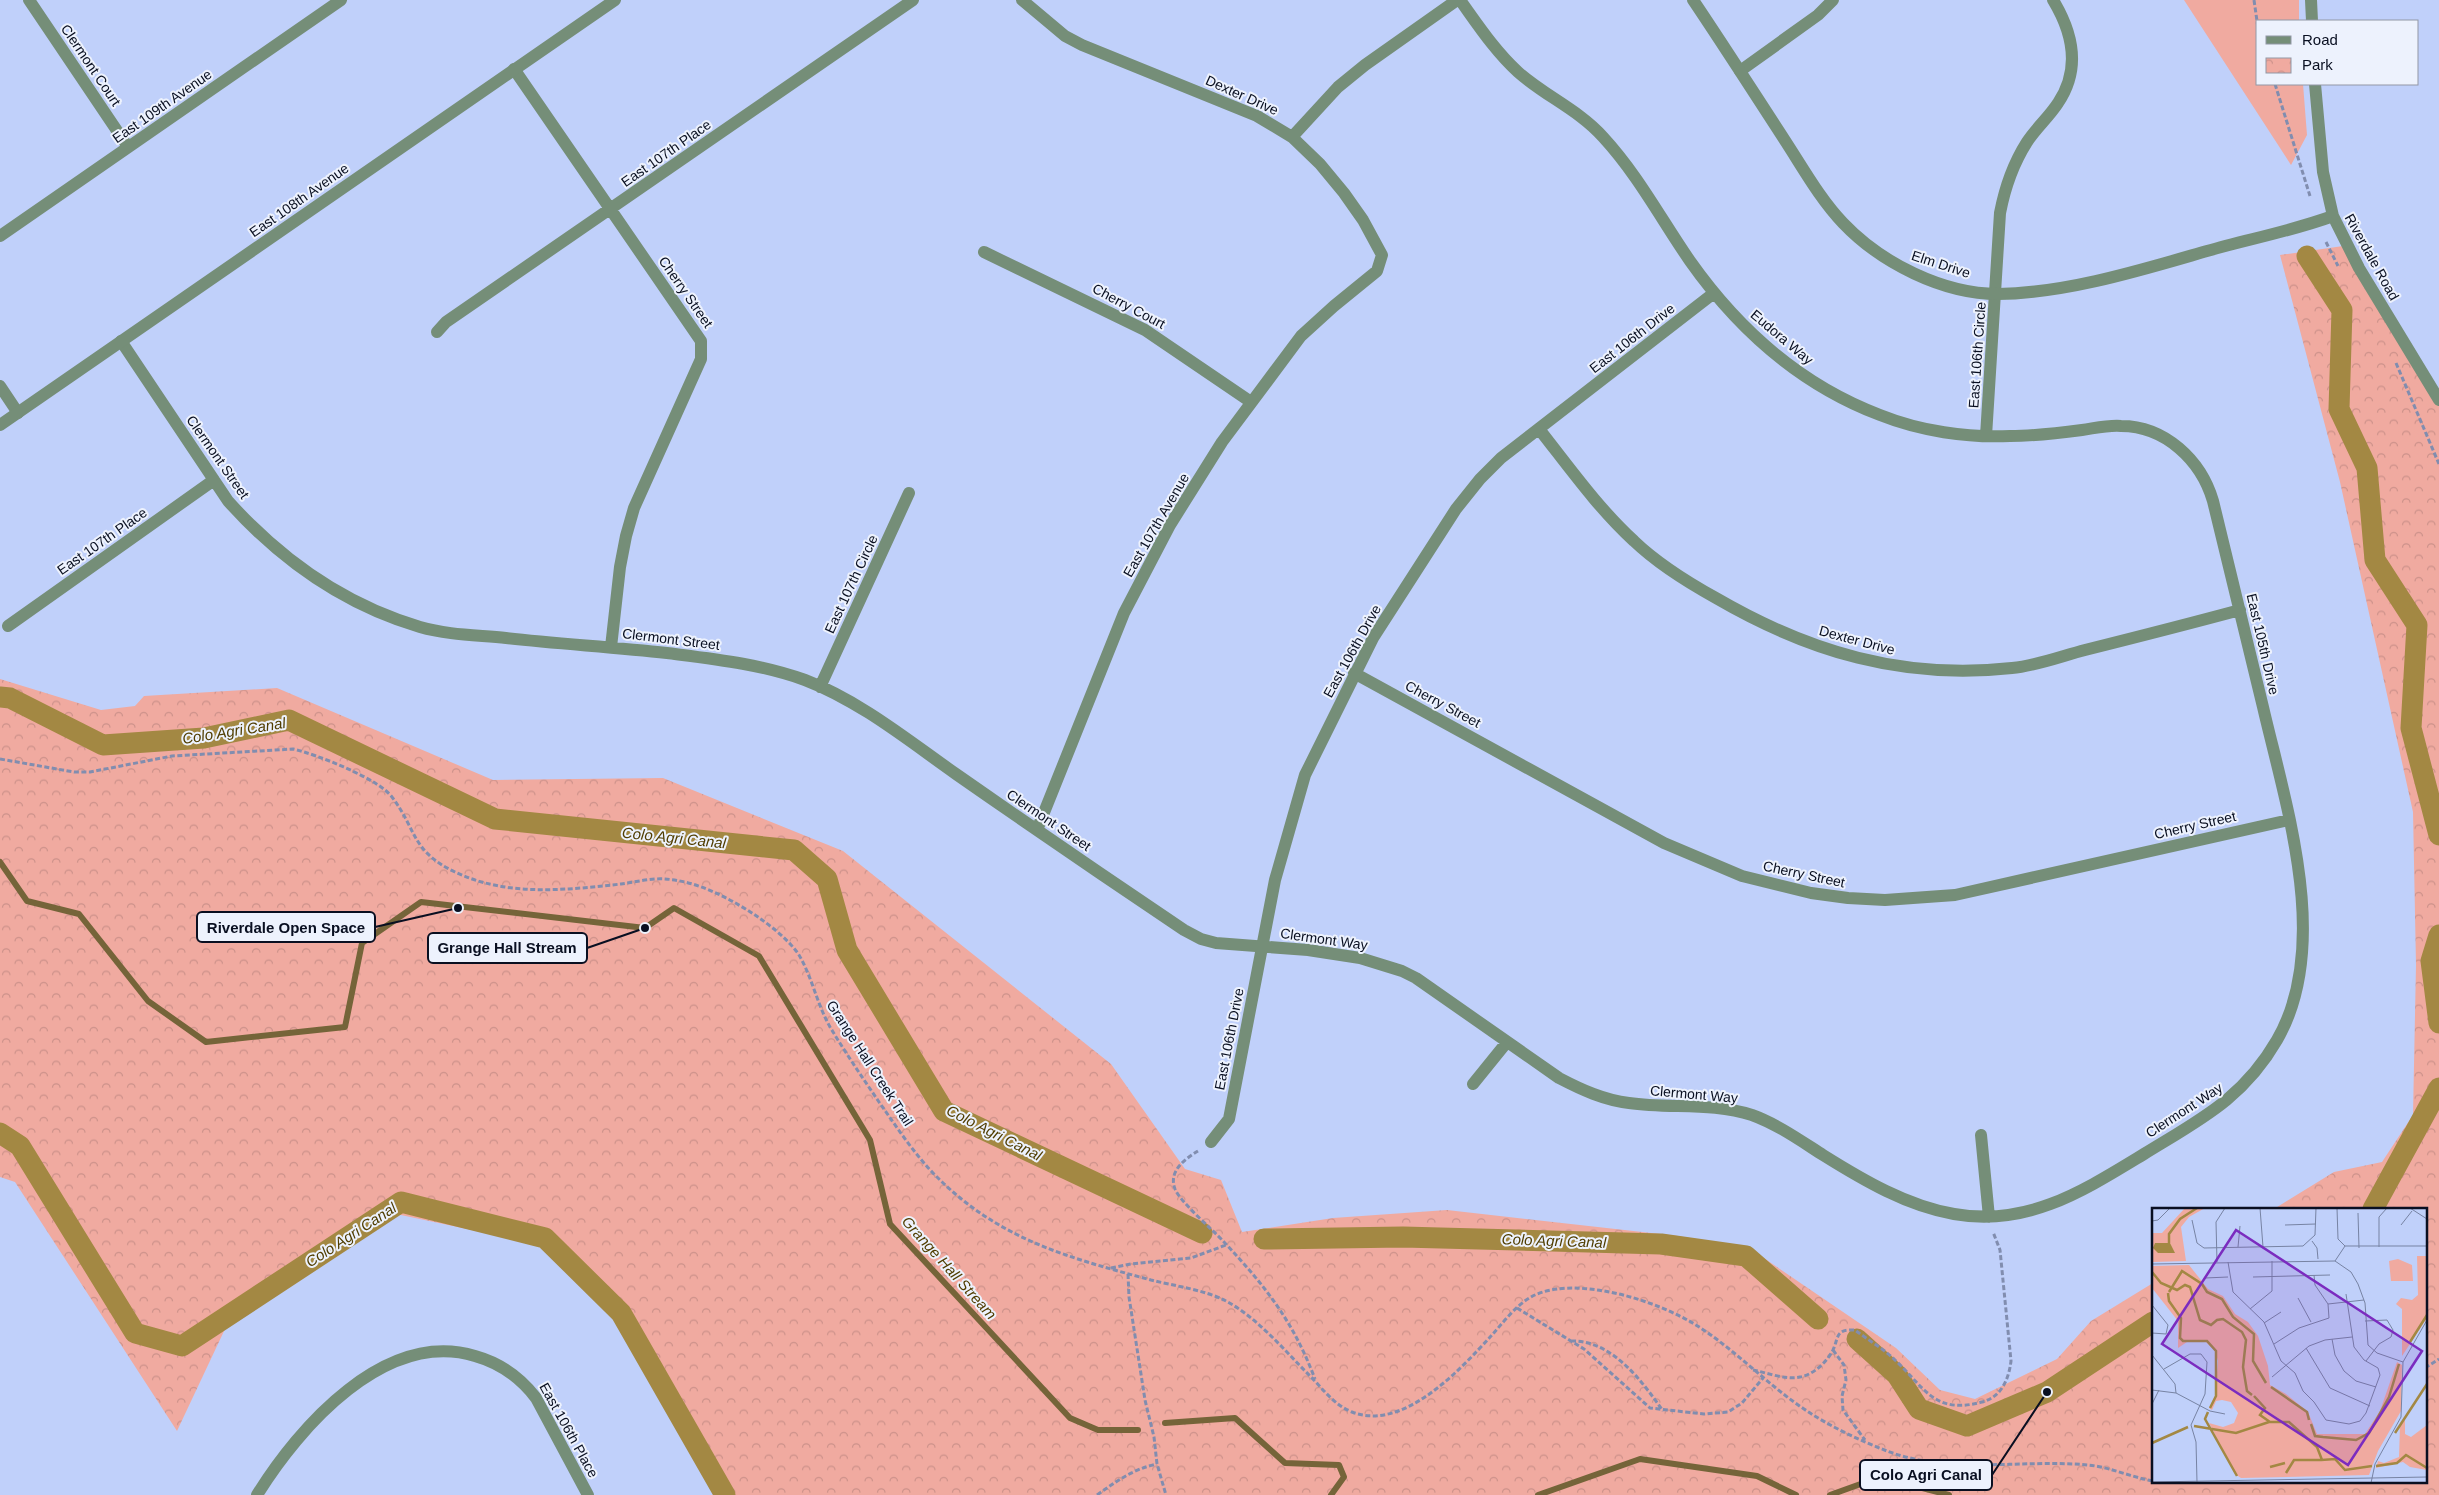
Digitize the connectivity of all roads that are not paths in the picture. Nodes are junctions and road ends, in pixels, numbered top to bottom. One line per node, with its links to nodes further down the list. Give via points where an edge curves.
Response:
1 (29, 0): 16 (street, Clermont Court)
2 (341, 0): 16 (street, East 109th Avenue)
3 (615, 0): 12 (street, East 108th Avenue)
4 (913, 0): 17 (street, East 107th Place)
5 (1022, 0): 15 (street, Dexter Drive, via 1065,36 1082,45 1256,116)
6 (1459, 0): 15 (street, via 1365,64 1338,87); 22 (street, Eudora Way, via 1518,72 1580,116 1612,146)
7 (1693, 0): 13 (street, Elm Drive)
8 (1833, 0): 13 (street, via 1818,15)
9 (2053, 0): 23 (street, East 106th Circle, via 2071,39 2071,76 2057,105 2028,141 2004,191)
10 (2311, 0): 11 (street)
11 (2312, 20)
12 (514, 69): 17 (street, Cherry Street); 25 (street, East 108th Avenue)
13 (1740, 71): 23 (street, Elm Drive, via 1821,195 1844,224 1868,246 1910,272 1957,288)
14 (2315, 85): 18 (street, Riverdale Road, via 2322,172)
15 (1292, 137): 21 (street, Dexter Drive, via 1344,193 1379,246 1381,263)
16 (128, 147): 19 (street, East 109th Avenue)
17 (611, 209): 24 (street, East 107th Place, via 446,322); 38 (street, Cherry Street, via 703,347 701,359 648,473 626,536)
18 (2333, 216): 23 (street, Elm Drive, via 2082,283 2038,292); 27 (street, Riverdale Road, via 2359,268)
19 (0, 236)
20 (984, 252): 28 (street, Cherry Court, via 1145,330)
21 (1369, 278): 28 (street, East 107th Avenue, via 1301,336)
22 (1714, 293): 31 (street, East 106th Drive); 32 (street, Eudora Way, via 1794,370 1859,407 1904,423)
23 (1996, 294): 32 (street, East 106th Circle)
24 (437, 332)
25 (122, 341): 29 (street, East 108th Avenue); 34 (street, Clermont Street)
26 (0, 386): 29 (street)
27 (2439, 400)
28 (1251, 402): 42 (street, East 107th Avenue, via 1170,525 1124,613)
29 (18, 413): 30 (street, East 108th Avenue)
30 (0, 425)
31 (1539, 429): 36 (street, Dexter Drive, via 1608,515 1663,564 1745,615 1806,642 1846,655 1890,666 1950,672 2014,668); 39 (street, East 106th Drive, via 1480,479 1456,509 1373,638)
32 (1986, 436): 33 (street, Eudora Way, via 2107,426 2139,428 2176,446)
33 (2204, 476): 36 (street, East 105th Drive)
34 (214, 480): 37 (street, East 107th Place); 38 (street, Clermont Street, via 233,506 273,546 343,595 381,613 422,627 464,635)
35 (909, 493): 40 (street, East 107th Circle)
36 (2240, 610): 41 (street, East 105th Drive)
37 (8, 626)
38 (611, 647): 40 (street, Clermont Street, via 733,661 782,673)
39 (1354, 674): 41 (street, Cherry Street, via 1664,843 1742,876 1811,893 1886,900 1955,895); 43 (street, East 106th Drive, via 1305,775 1294,807 1275,880)
40 (820, 687): 42 (street, Clermont Street, via 874,718)
41 (2290, 820): 48 (street, Clermont Way, via 2303,912 2299,982 2288,1018 2254,1075 2235,1095 2204,1118 2100,1181 2042,1209)
42 (1037, 830): 43 (street, Clermont Street, via 1201,939 1216,943)
43 (1263, 945): 44 (street, Clermont Way, via 1360,958 1402,971); 47 (street, East 106th Drive, via 1229,1119)
44 (1507, 1042): 45 (street); 48 (street, Clermont Way, via 1559,1078 1581,1089 1631,1104 1713,1108 1754,1116 1903,1198 1949,1214)
45 (1473, 1084)
46 (1981, 1135): 48 (street)
47 (1211, 1142)
48 (1989, 1217)
49 (257, 1495): 50 (street, East 106th Place, via 279,1463 320,1415 356,1384 391,1362 437,1351 463,1352 487,1360 508,1370 527,1386)
50 (588, 1495)

